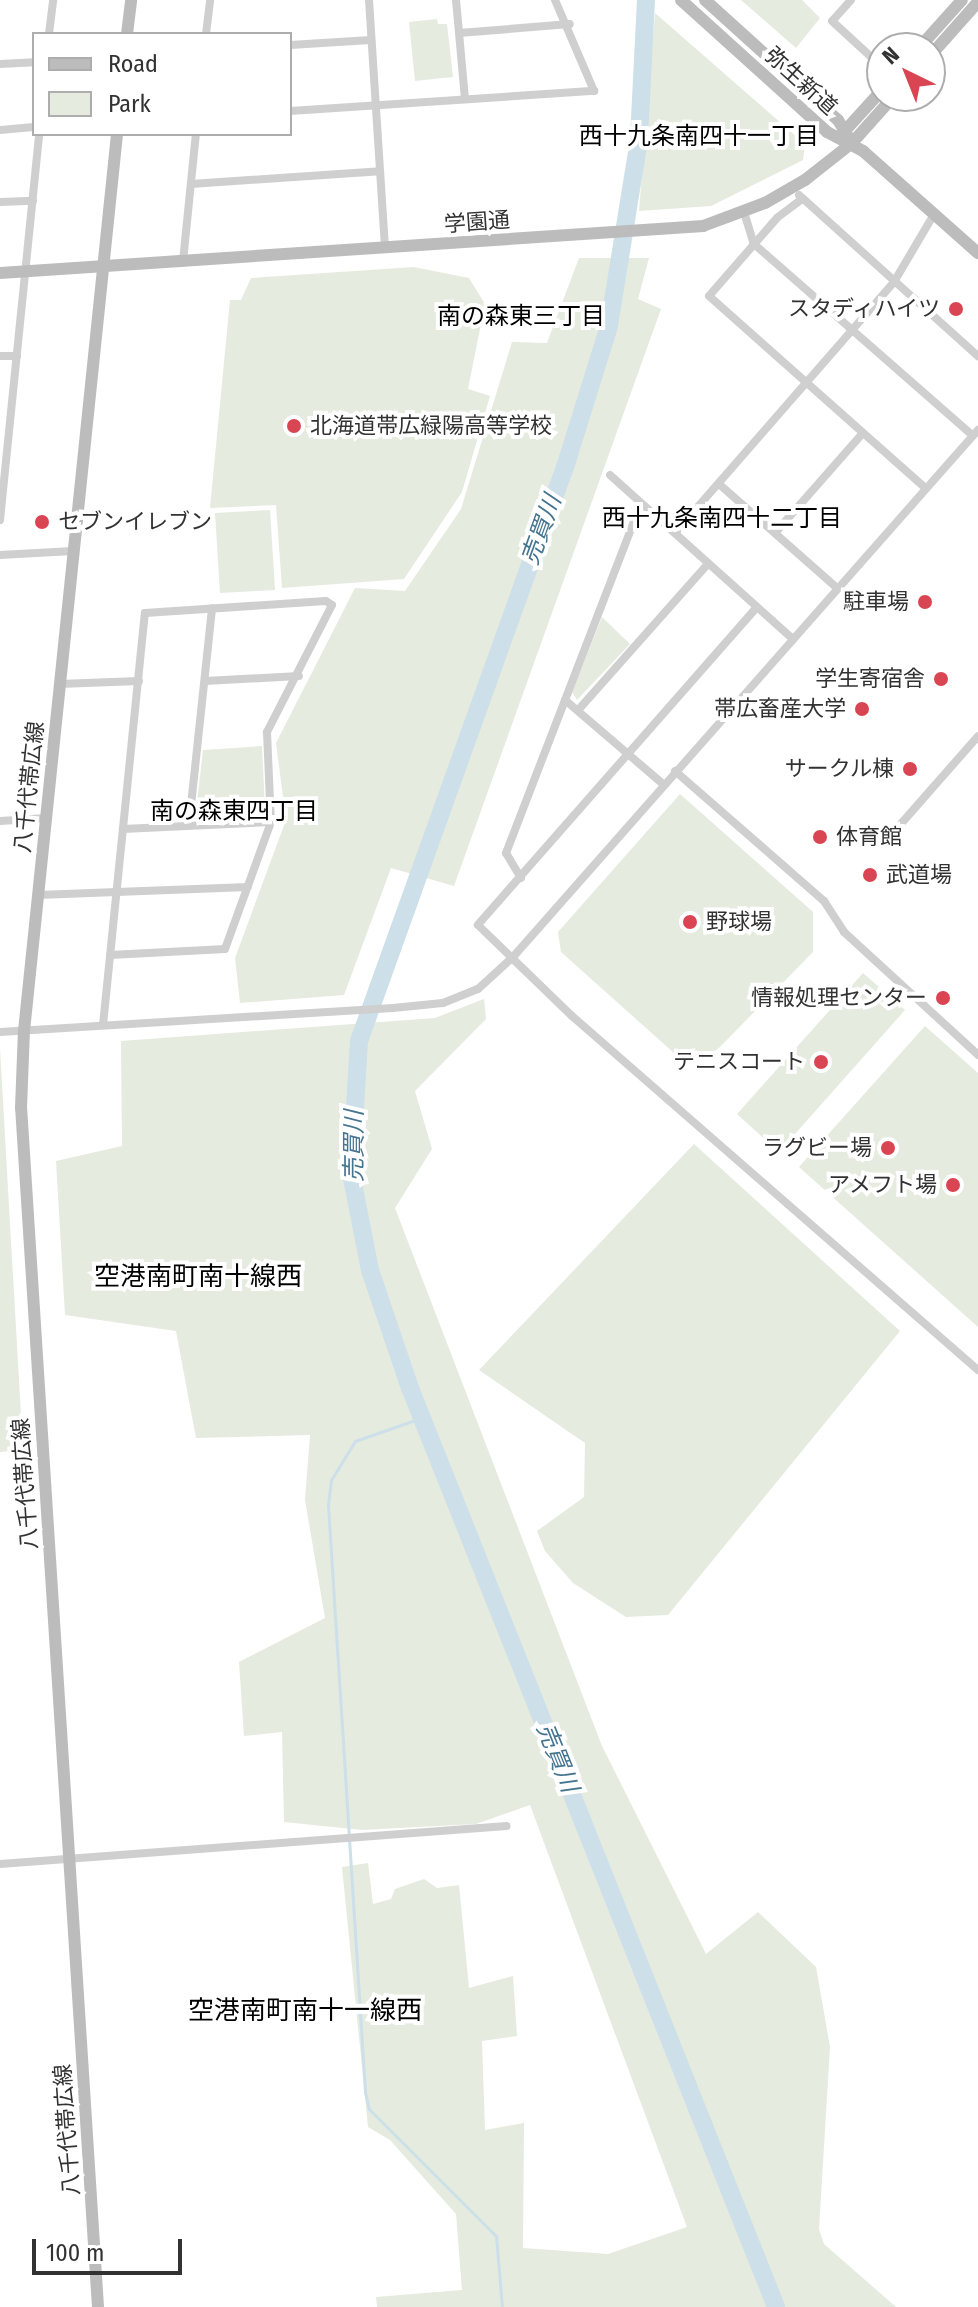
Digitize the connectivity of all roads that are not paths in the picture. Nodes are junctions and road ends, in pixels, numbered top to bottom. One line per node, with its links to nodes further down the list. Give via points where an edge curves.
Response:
1 (53, 0): 13 (street)
2 (131, 0): 14 (main road)
3 (210, 0): 15 (street)
4 (369, 0): 19 (street)
5 (456, 0): 18 (street)
6 (555, 0): 12 (street)
7 (681, 0): 31 (main road, 弥生新道)
8 (705, 0): 31 (main road, 弥生新道)
9 (851, 0): 21 (street, via 832,21)
10 (978, 2): 11 (main road)
11 (961, 4): 16 (main road); 17 (main road)
12 (570, 24): 18 (street); 24 (street, via 594,91)
13 (49, 32)
14 (127, 32)
15 (206, 32)
16 (934, 32)
17 (944, 32)
18 (459, 33): 24 (street)
19 (371, 40): 20 (street); 25 (street)
20 (292, 45)
21 (866, 52)
22 (32, 62): 23 (street)
23 (0, 64)
24 (465, 98): 25 (street)
25 (375, 106): 27 (street); 37 (street)
26 (866, 108): 31 (main road, 学園通)
27 (292, 111)
28 (880, 112): 35 (main road, 学園通)
29 (32, 127): 30 (street)
30 (0, 130)
31 (842, 135): 35 (main road, 弥生新道); 36 (main road, 学園通)
32 (39, 136): 40 (street)
33 (117, 136): 48 (main road, 八千代帯広線)
34 (196, 136): 38 (street)
35 (852, 143): 36 (main road, 学園通); 43 (main road)
36 (832, 155): 39 (main road, 学園通)
37 (380, 171): 38 (street); 45 (street)
38 (191, 184): 47 (street)
39 (797, 194): 42 (main road, 学園通); 44 (street); 51 (street)
40 (33, 201): 41 (street); 49 (street)
41 (0, 202)
42 (744, 212): 44 (street); 45 (main road, 学園通, via 703,226)
43 (934, 214): 46 (main road); 51 (street)
44 (754, 244): 52 (street); 56 (street, via 709,296)
45 (385, 248): 47 (main road, 学園通)
46 (978, 253)
47 (183, 261): 48 (main road, 学園通)
48 (104, 267): 49 (main road, 学園通); 67 (main road, 八千代帯広線)
49 (25, 271): 50 (main road, 学園通); 54 (street)
50 (0, 273)
51 (894, 282): 52 (street); 55 (street)
52 (852, 331): 56 (street); 59 (street)
53 (0, 356): 54 (street)
54 (17, 356): 57 (street)
55 (978, 356)
56 (806, 383): 58 (street); 61 (street)
57 (5, 422): 64 (street)
58 (863, 433): 62 (street); 66 (street)
59 (975, 433): 62 (street)
60 (610, 475): 63 (street)
61 (719, 484): 65 (street); 66 (street)
62 (926, 489): 70 (street)
63 (641, 503): 65 (street); 78 (street)
64 (0, 520)
65 (675, 533): 69 (street)
66 (775, 533): 70 (street)
67 (73, 551): 68 (street); 77 (main road, 八千代帯広線)
68 (0, 555)
69 (708, 564): 71 (street); 79 (street)
70 (837, 588): 73 (street)
71 (757, 607): 73 (street); 81 (street)
72 (212, 608): 74 (street, via 326,601 332,605); 75 (street, via 145,613); 76 (street)
73 (793, 639): 82 (street)
74 (299, 676): 76 (street); 86 (street, via 267,732)
75 (139, 681): 77 (street); 88 (street)
76 (205, 681): 87 (street)
77 (59, 684): 84 (main road, 八千代帯広線)
78 (565, 700): 79 (street); 90 (street, via 506,853)
79 (580, 708): 81 (street)
80 (978, 736): 89 (street)
81 (630, 753): 83 (street); 90 (street)
82 (675, 771): 83 (street); 99 (street, via 824,901 844,932)
83 (664, 785): 95 (street)
84 (46, 818): 85 (street); 93 (main road, 八千代帯広線)
85 (0, 821)
86 (271, 822): 87 (street); 91 (street)
87 (189, 824): 88 (street)
88 (123, 829): 92 (street)
89 (892, 834)
90 (521, 878): 95 (street, via 478,925)
91 (248, 887): 92 (street); 94 (street, via 225,949)
92 (118, 893): 93 (street); 94 (street)
93 (38, 895): 97 (main road, 八千代帯広線)
94 (110, 955): 96 (street)
95 (513, 957): 96 (street, via 489,982 462,996 393,1008); 100 (street, via 572,1016)
96 (103, 1025): 97 (street)
97 (24, 1031): 98 (street); 102 (main road, 八千代帯広線, via 21,1108)
98 (0, 1032)
99 (978, 1055)
100 (978, 1370)
101 (507, 1826): 102 (street)
102 (69, 1858): 103 (street); 104 (main road, 八千代帯広線)
103 (0, 1864)
104 (98, 2307)

